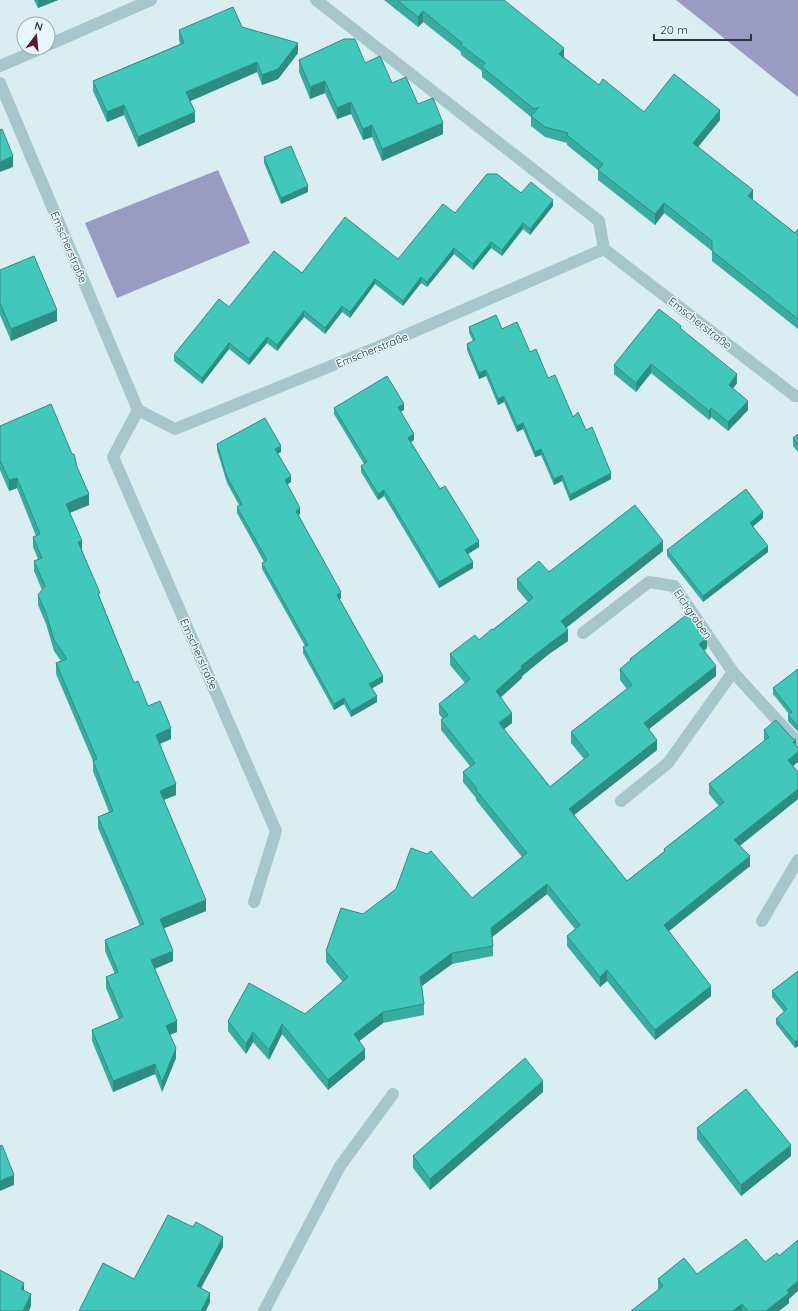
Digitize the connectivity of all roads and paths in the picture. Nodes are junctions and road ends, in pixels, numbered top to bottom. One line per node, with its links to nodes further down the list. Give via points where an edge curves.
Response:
1 (151, 0): 3 (street)
2 (316, 0): 7 (street, via 599,221)
3 (56, 42)
4 (23, 56): 5 (street)
5 (0, 66)
6 (0, 83): 9 (street, Emscherstraße)
7 (604, 249): 8 (street, Emscherstraße); 9 (street, Emscherstraße, via 384,345 175,429)
8 (796, 396)
9 (138, 410): 15 (street, Emscherstraße, via 113,456 276,831)
10 (583, 634): 11 (street, Elchgraben, via 649,582 674,586)
11 (733, 672): 12 (street, Elchgraben); 13 (street, via 668,763)
12 (798, 743)
13 (621, 801)
14 (798, 860): 16 (street)
15 (254, 902)
16 (762, 921)
17 (393, 1094): 18 (street, via 340,1166)
18 (264, 1311)

